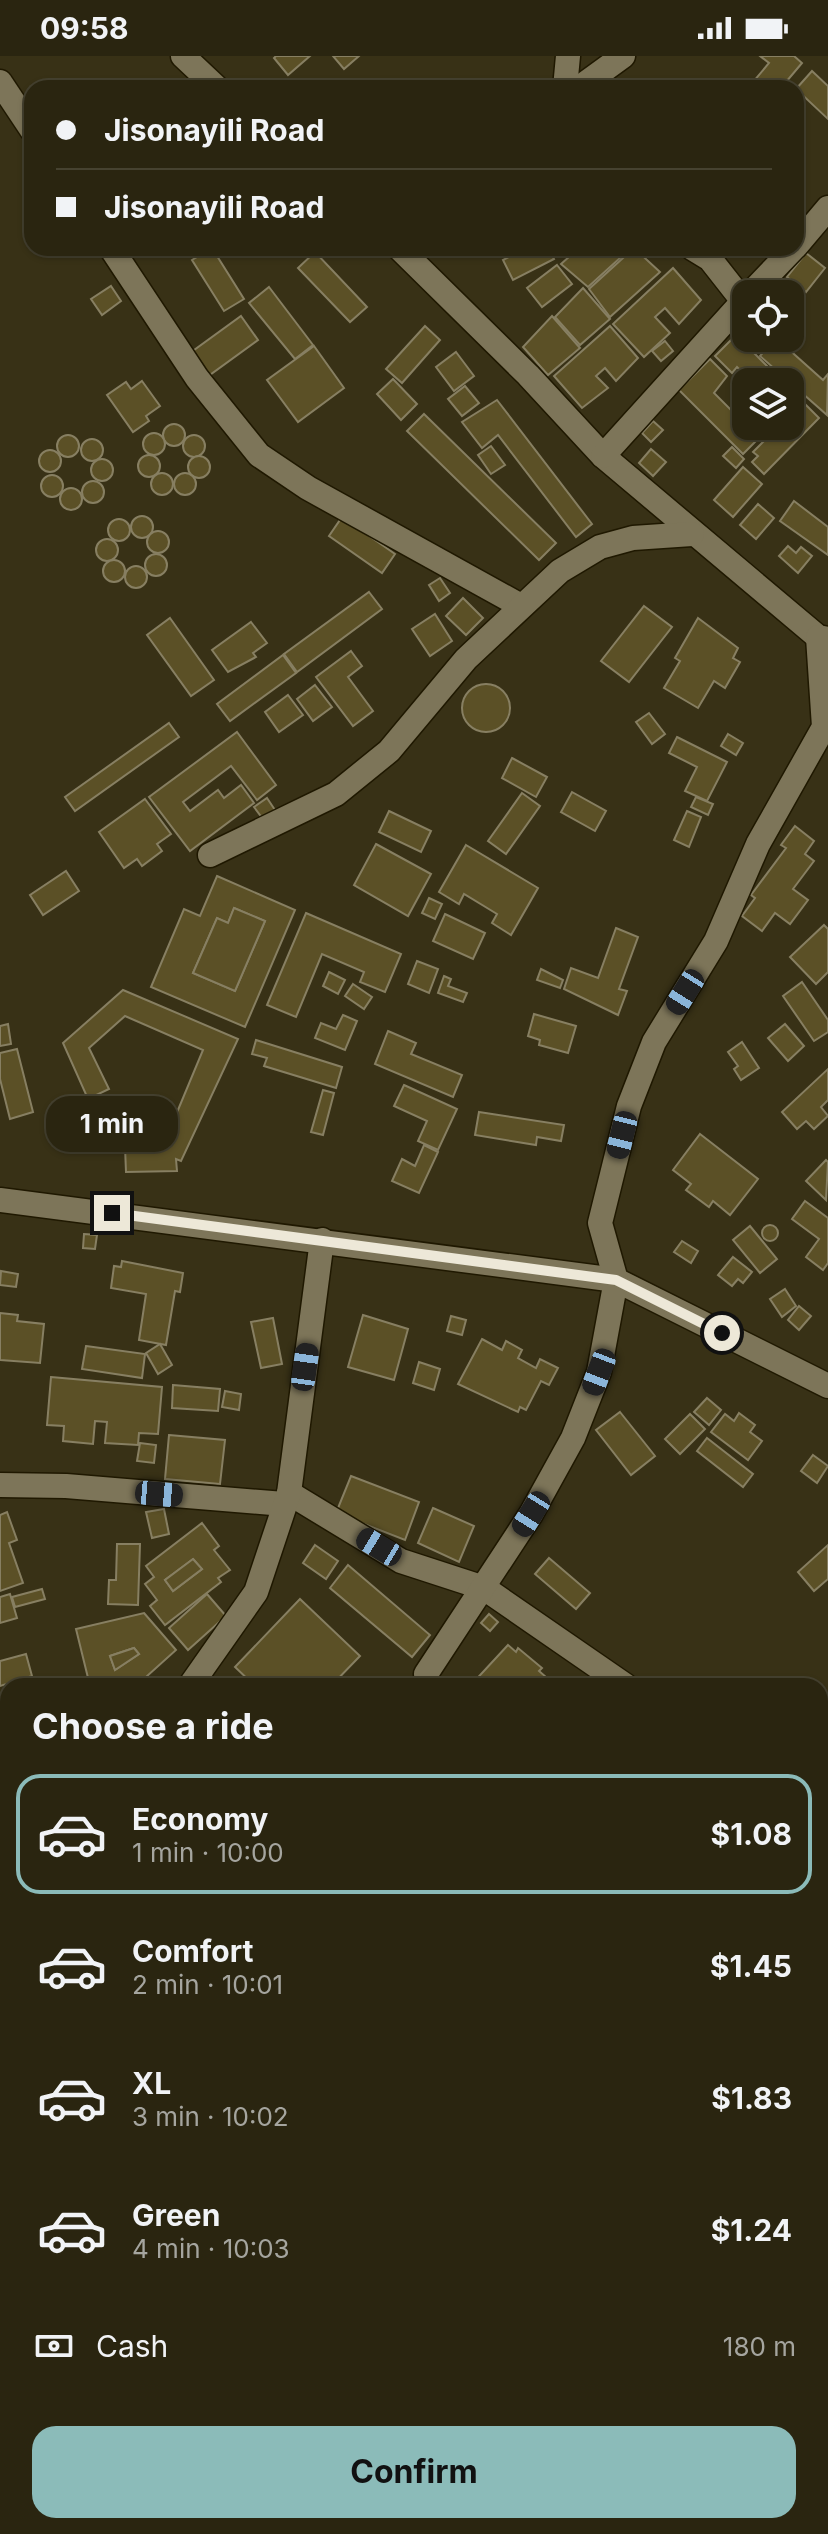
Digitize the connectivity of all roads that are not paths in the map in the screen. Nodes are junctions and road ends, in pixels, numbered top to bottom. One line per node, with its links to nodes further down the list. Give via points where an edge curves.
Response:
1 (183, 56): 4 (street)
2 (568, 56): 5 (street)
3 (623, 56): 6 (street)
4 (208, 80)
5 (566, 80)
6 (590, 80)
7 (0, 82): 8 (street)
8 (24, 118)
9 (828, 208): 10 (street)
10 (804, 236)
11 (116, 256): 20 (street, via 197,378 259,455 308,488)
12 (407, 256): 18 (street)
13 (705, 256): 16 (street)
14 (786, 256): 15 (street)
15 (763, 280)
16 (732, 283)
17 (732, 313): 18 (street)
18 (603, 456): 19 (street)
19 (692, 534): 20 (street, via 633,538 600,547 560,571); 21 (street)
20 (521, 606): 23 (street, via 466,659 389,751 336,794)
21 (823, 638): 22 (street)
22 (826, 726): 26 (street, via 758,844 716,941 654,1042 629,1106 600,1223)
23 (210, 855)
24 (0, 1200): 25 (street)
25 (322, 1240): 26 (street); 29 (street)
26 (616, 1280): 27 (street); 30 (street, via 599,1372 573,1438)
27 (828, 1386)
28 (0, 1485): 29 (street)
29 (286, 1499): 30 (street, via 401,1561); 32 (street, via 256,1592)
30 (484, 1588): 31 (street); 33 (street)
31 (426, 1674)
32 (196, 1678)
33 (614, 1678)

